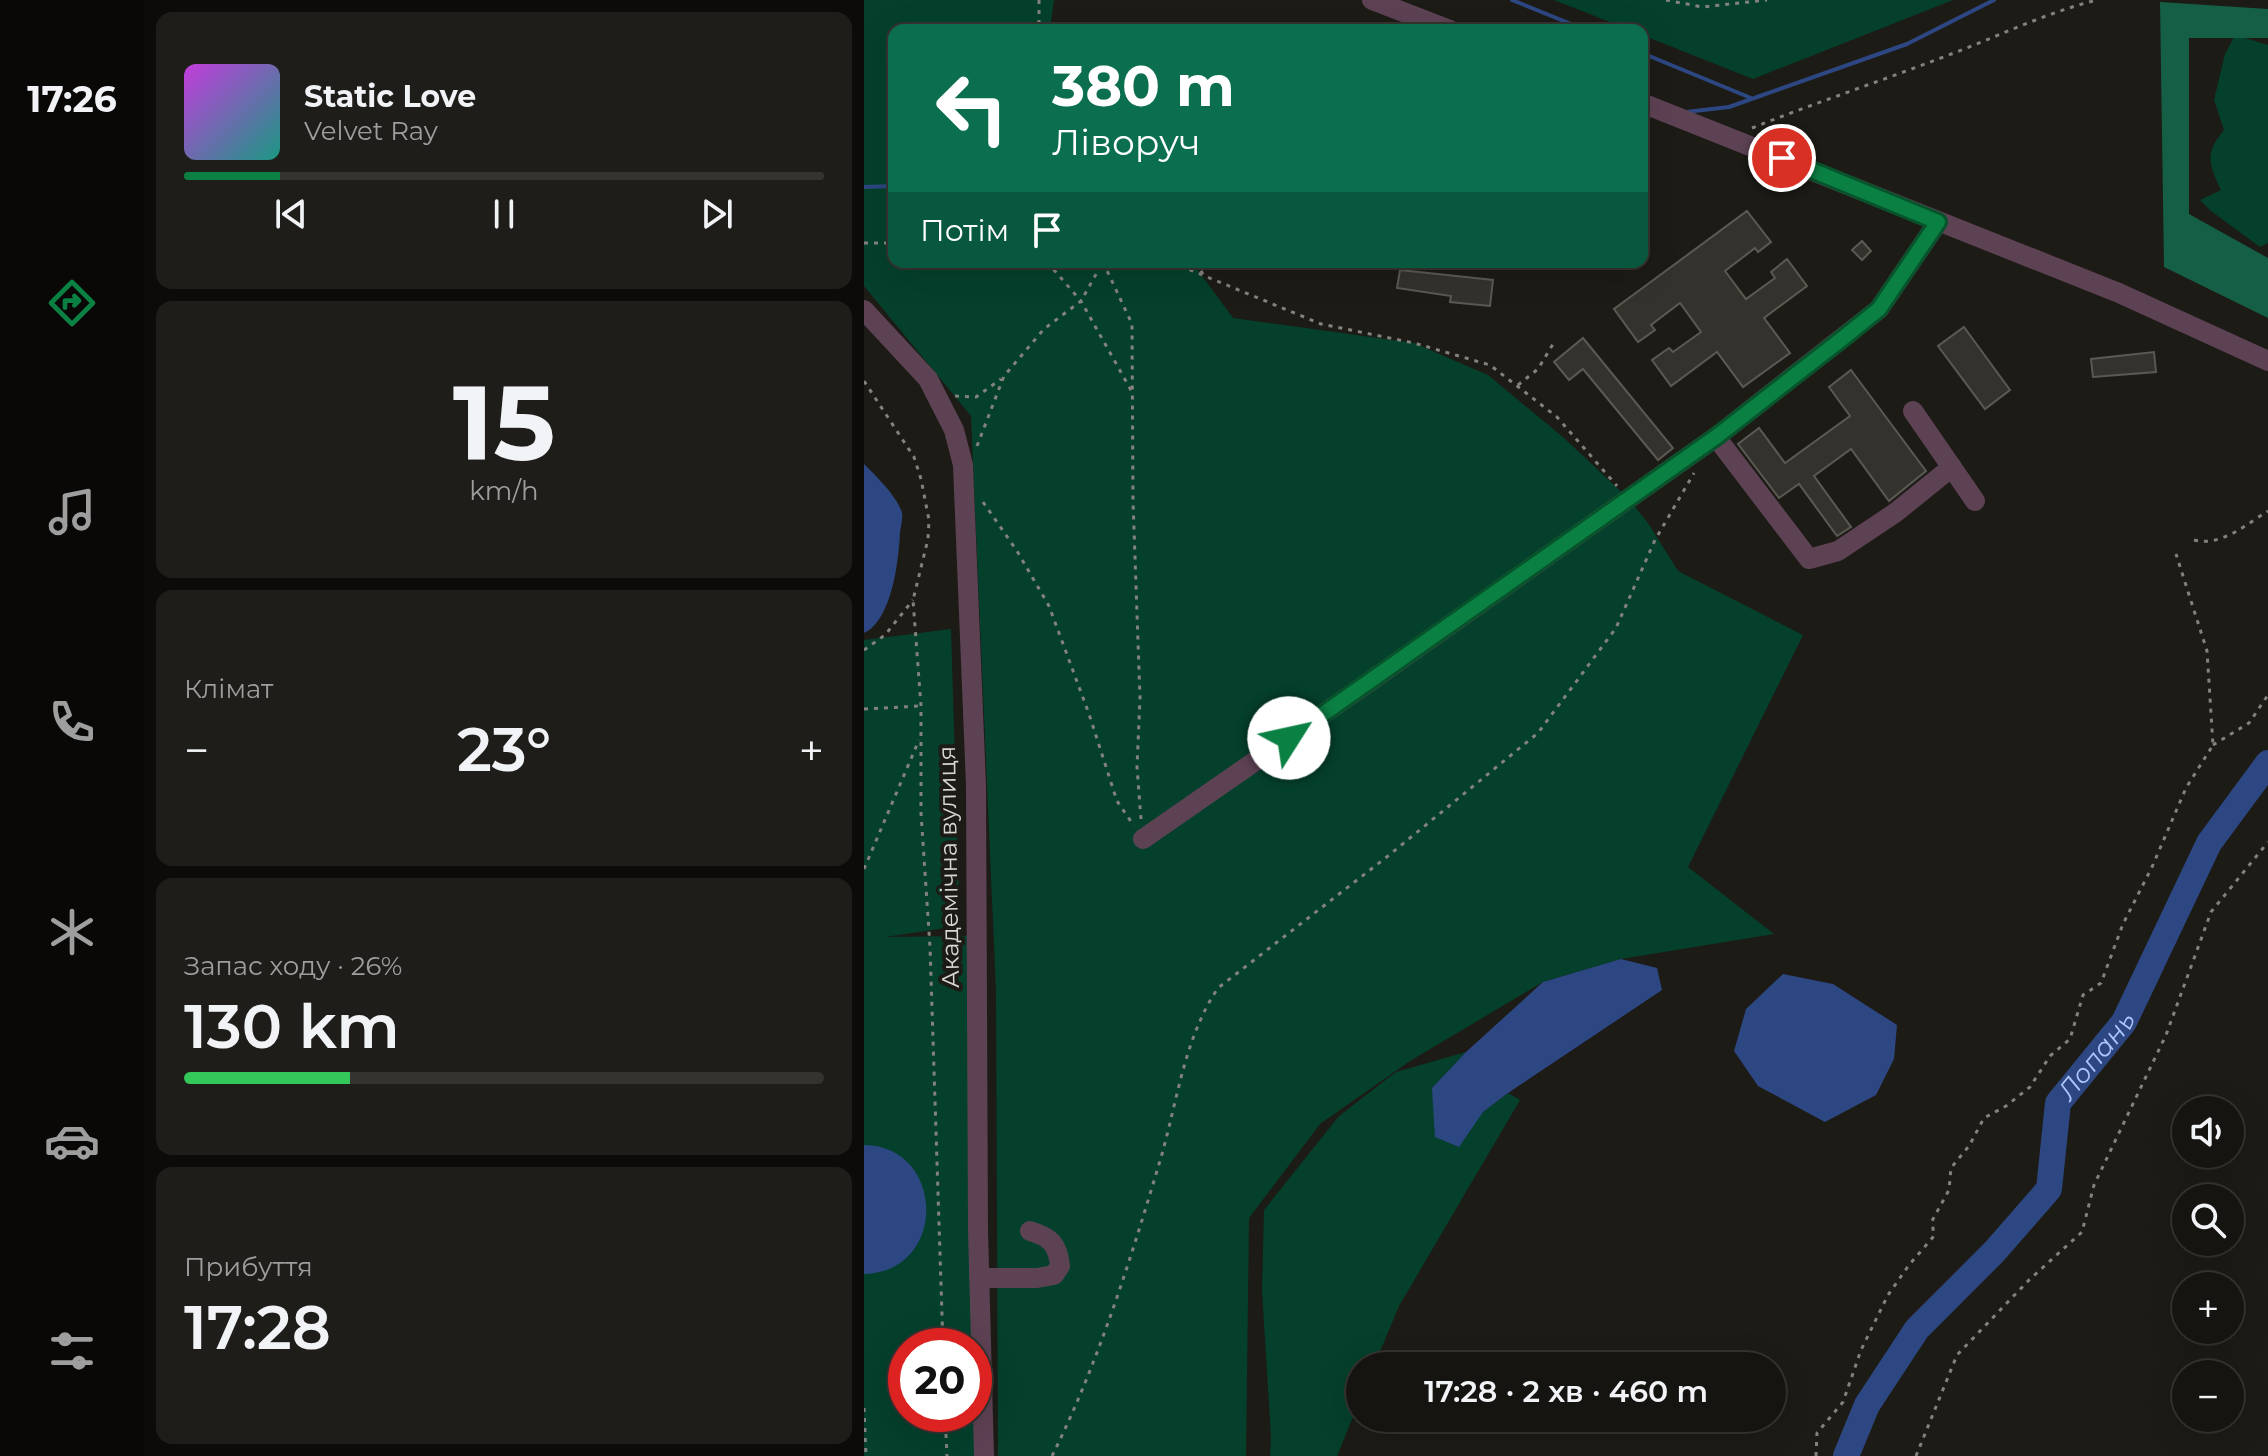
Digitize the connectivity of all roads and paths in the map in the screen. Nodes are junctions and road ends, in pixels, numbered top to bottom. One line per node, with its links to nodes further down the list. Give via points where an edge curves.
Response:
1 (1039, 0): 6 (path)
2 (1372, 0): 7 (street)
3 (1666, 0): 4 (path, via 1702,7)
4 (1767, 0)
5 (2097, 0): 9 (path)
6 (1039, 24)
7 (1434, 24)
8 (1648, 105): 9 (street)
9 (1730, 137): 10 (street)
10 (1938, 222): 22 (street, via 2119,293); 29 (street, via 1879,309)
11 (864, 243): 12 (path)
12 (888, 243)
13 (1052, 268): 19 (path)
14 (1100, 268): 19 (path)
15 (1106, 268): 26 (path, via 1132,324)
16 (1185, 268): 18 (path)
17 (1200, 268): 18 (path)
18 (1205, 277): 25 (path, via 1321,324 1490,365)
19 (1081, 301): 23 (path, via 1044,329); 26 (path)
20 (864, 310): 27 (street, Академічна вулиця, via 928,379)
21 (1553, 344): 25 (path, via 1538,369)
22 (2268, 361)
23 (1004, 376): 27 (path, via 976,397); 30 (path)
24 (864, 381): 39 (path, via 914,457 921,479 928,539)
25 (1518, 385): 34 (path, via 1557,417)
26 (1133, 393): 46 (path, via 1137,767)
27 (936, 395): 50 (street, Академічна вулиця, via 954,430 963,465 976,785)
28 (1913, 411): 32 (street)
29 (1716, 437): 32 (street, via 1809,559 1838,551); 34 (street)
30 (975, 456)
31 (1700, 463): 57 (path, via 1655,540 1616,628 1538,733 1218,988 1203,1010 1097,1354)
32 (1952, 467): 35 (street)
33 (978, 495): 46 (path, via 1049,606 1117,801)
34 (1629, 499): 46 (street)
35 (1975, 501)
36 (2268, 511): 37 (path, via 2245,529 2204,543)
37 (2194, 540)
38 (2176, 554): 45 (path, via 2207,651)
39 (913, 600): 40 (path, via 885,635); 42 (path)
40 (864, 650)
41 (2268, 695): 45 (path, via 2249,723)
42 (921, 706): 43 (path); 44 (path)
43 (864, 709)
44 (921, 737): 48 (path); 51 (path)
45 (2213, 745): 58 (path, via 2180,801 2101,983 2083,995 2070,1039 2050,1056 2030,1087 1984,1118 1951,1168 1949,1190 1932,1221 1934,1236 1888,1295 1843,1402 1817,1433)
46 (1143, 839)
47 (2268, 842): 59 (path, via 2211,912 2166,1035 2094,1185 2082,1232 1957,1355)
48 (864, 869)
49 (1030, 1231): 50 (street, via 1055,1243 1060,1266 1054,1275)
50 (979, 1278): 56 (street, Академічна вулиця)
51 (942, 1328)
52 (864, 1408): 54 (path)
53 (946, 1432): 55 (path)
54 (866, 1456)
55 (947, 1456)
56 (984, 1456)
57 (1052, 1456)
58 (1816, 1456)
59 (1916, 1456)

